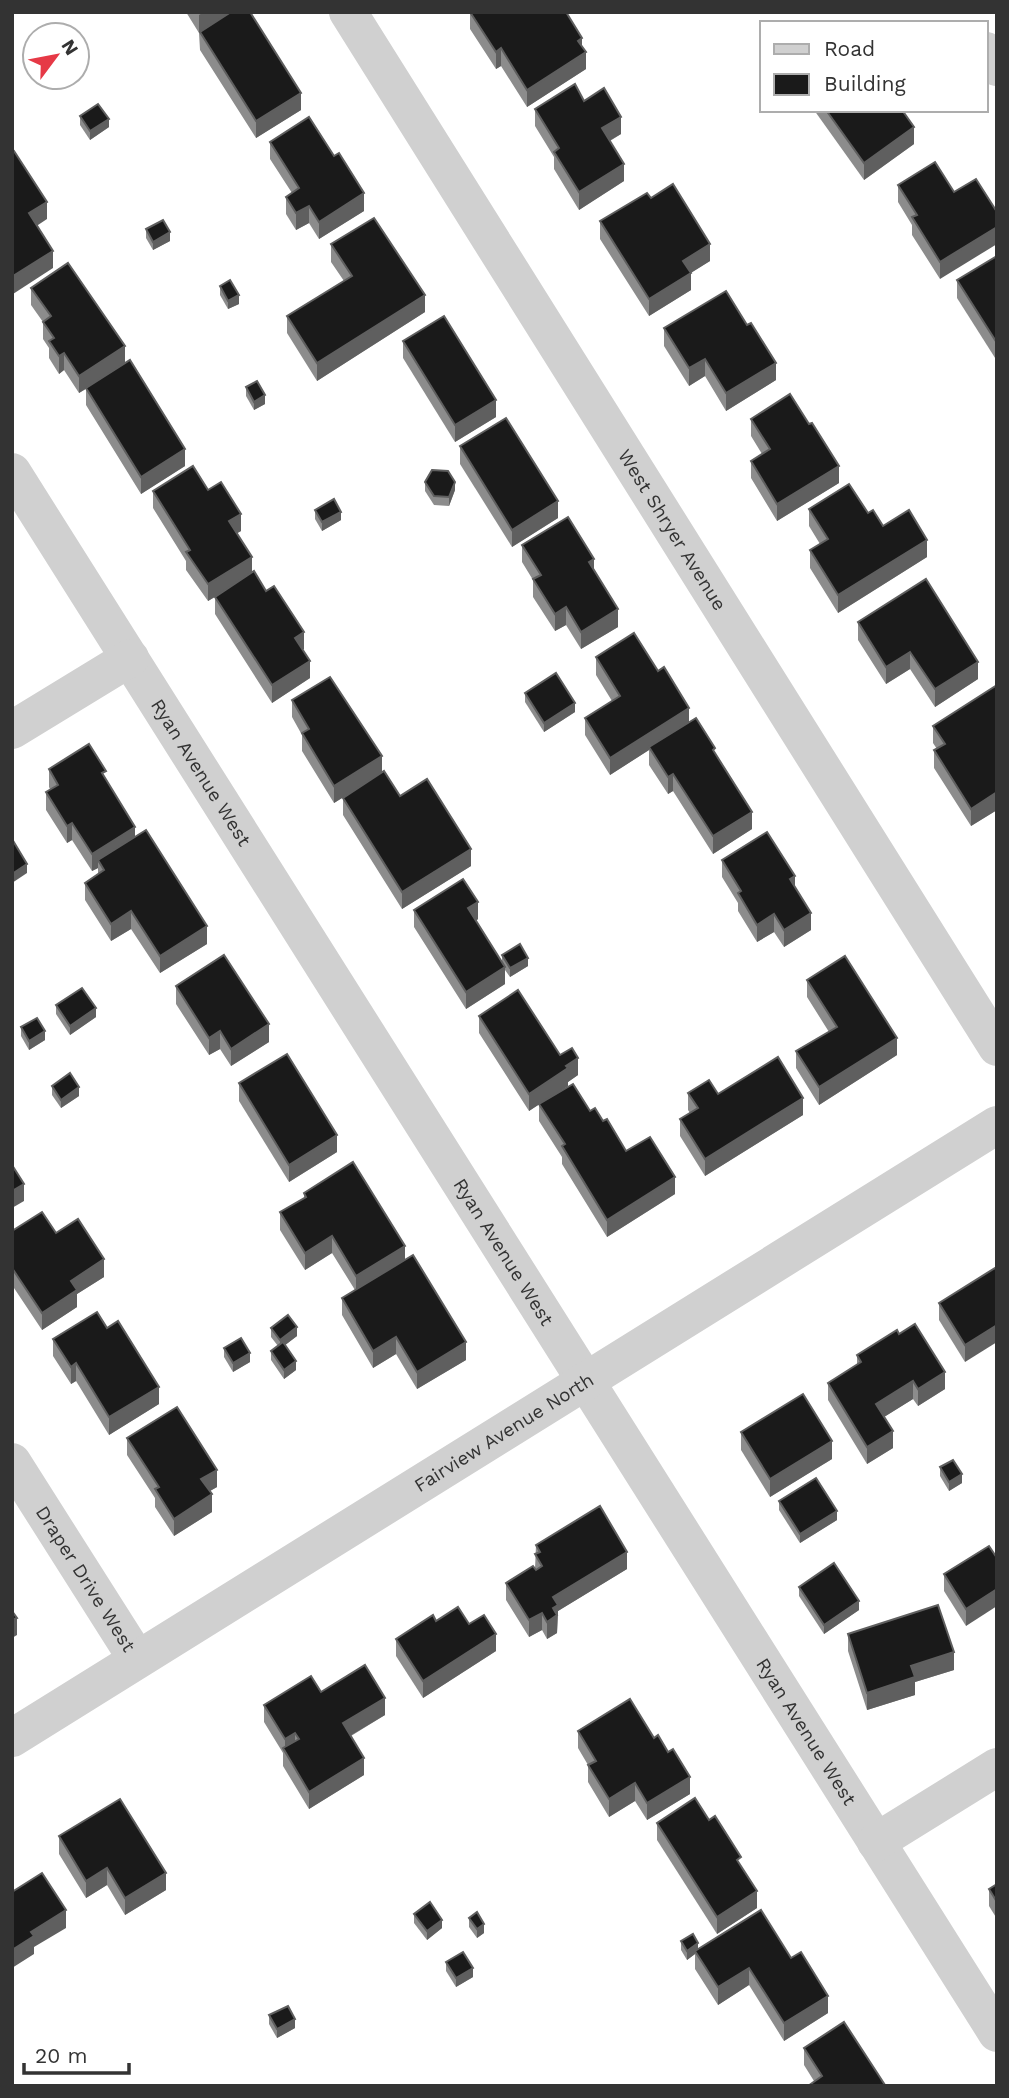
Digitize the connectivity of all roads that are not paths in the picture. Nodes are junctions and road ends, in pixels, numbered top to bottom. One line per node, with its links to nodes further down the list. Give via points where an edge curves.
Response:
1 (348, 12): 5 (street, West Shryer Avenue)
2 (12, 472): 3 (street, Ryan Avenue West)
3 (130, 658): 4 (street); 7 (street, Ryan Avenue West)
4 (12, 730)
5 (997, 1047)
6 (997, 1125): 7 (street, Fairview Avenue North)
7 (585, 1380): 9 (street, Fairview Avenue North); 12 (street, Ryan Avenue West)
8 (12, 1462): 9 (street, Draper Drive West)
9 (137, 1659): 10 (street, Fairview Avenue North)
10 (12, 1738)
11 (997, 1767): 12 (street)
12 (876, 1842): 13 (street, Ryan Avenue West)
13 (997, 2033)

